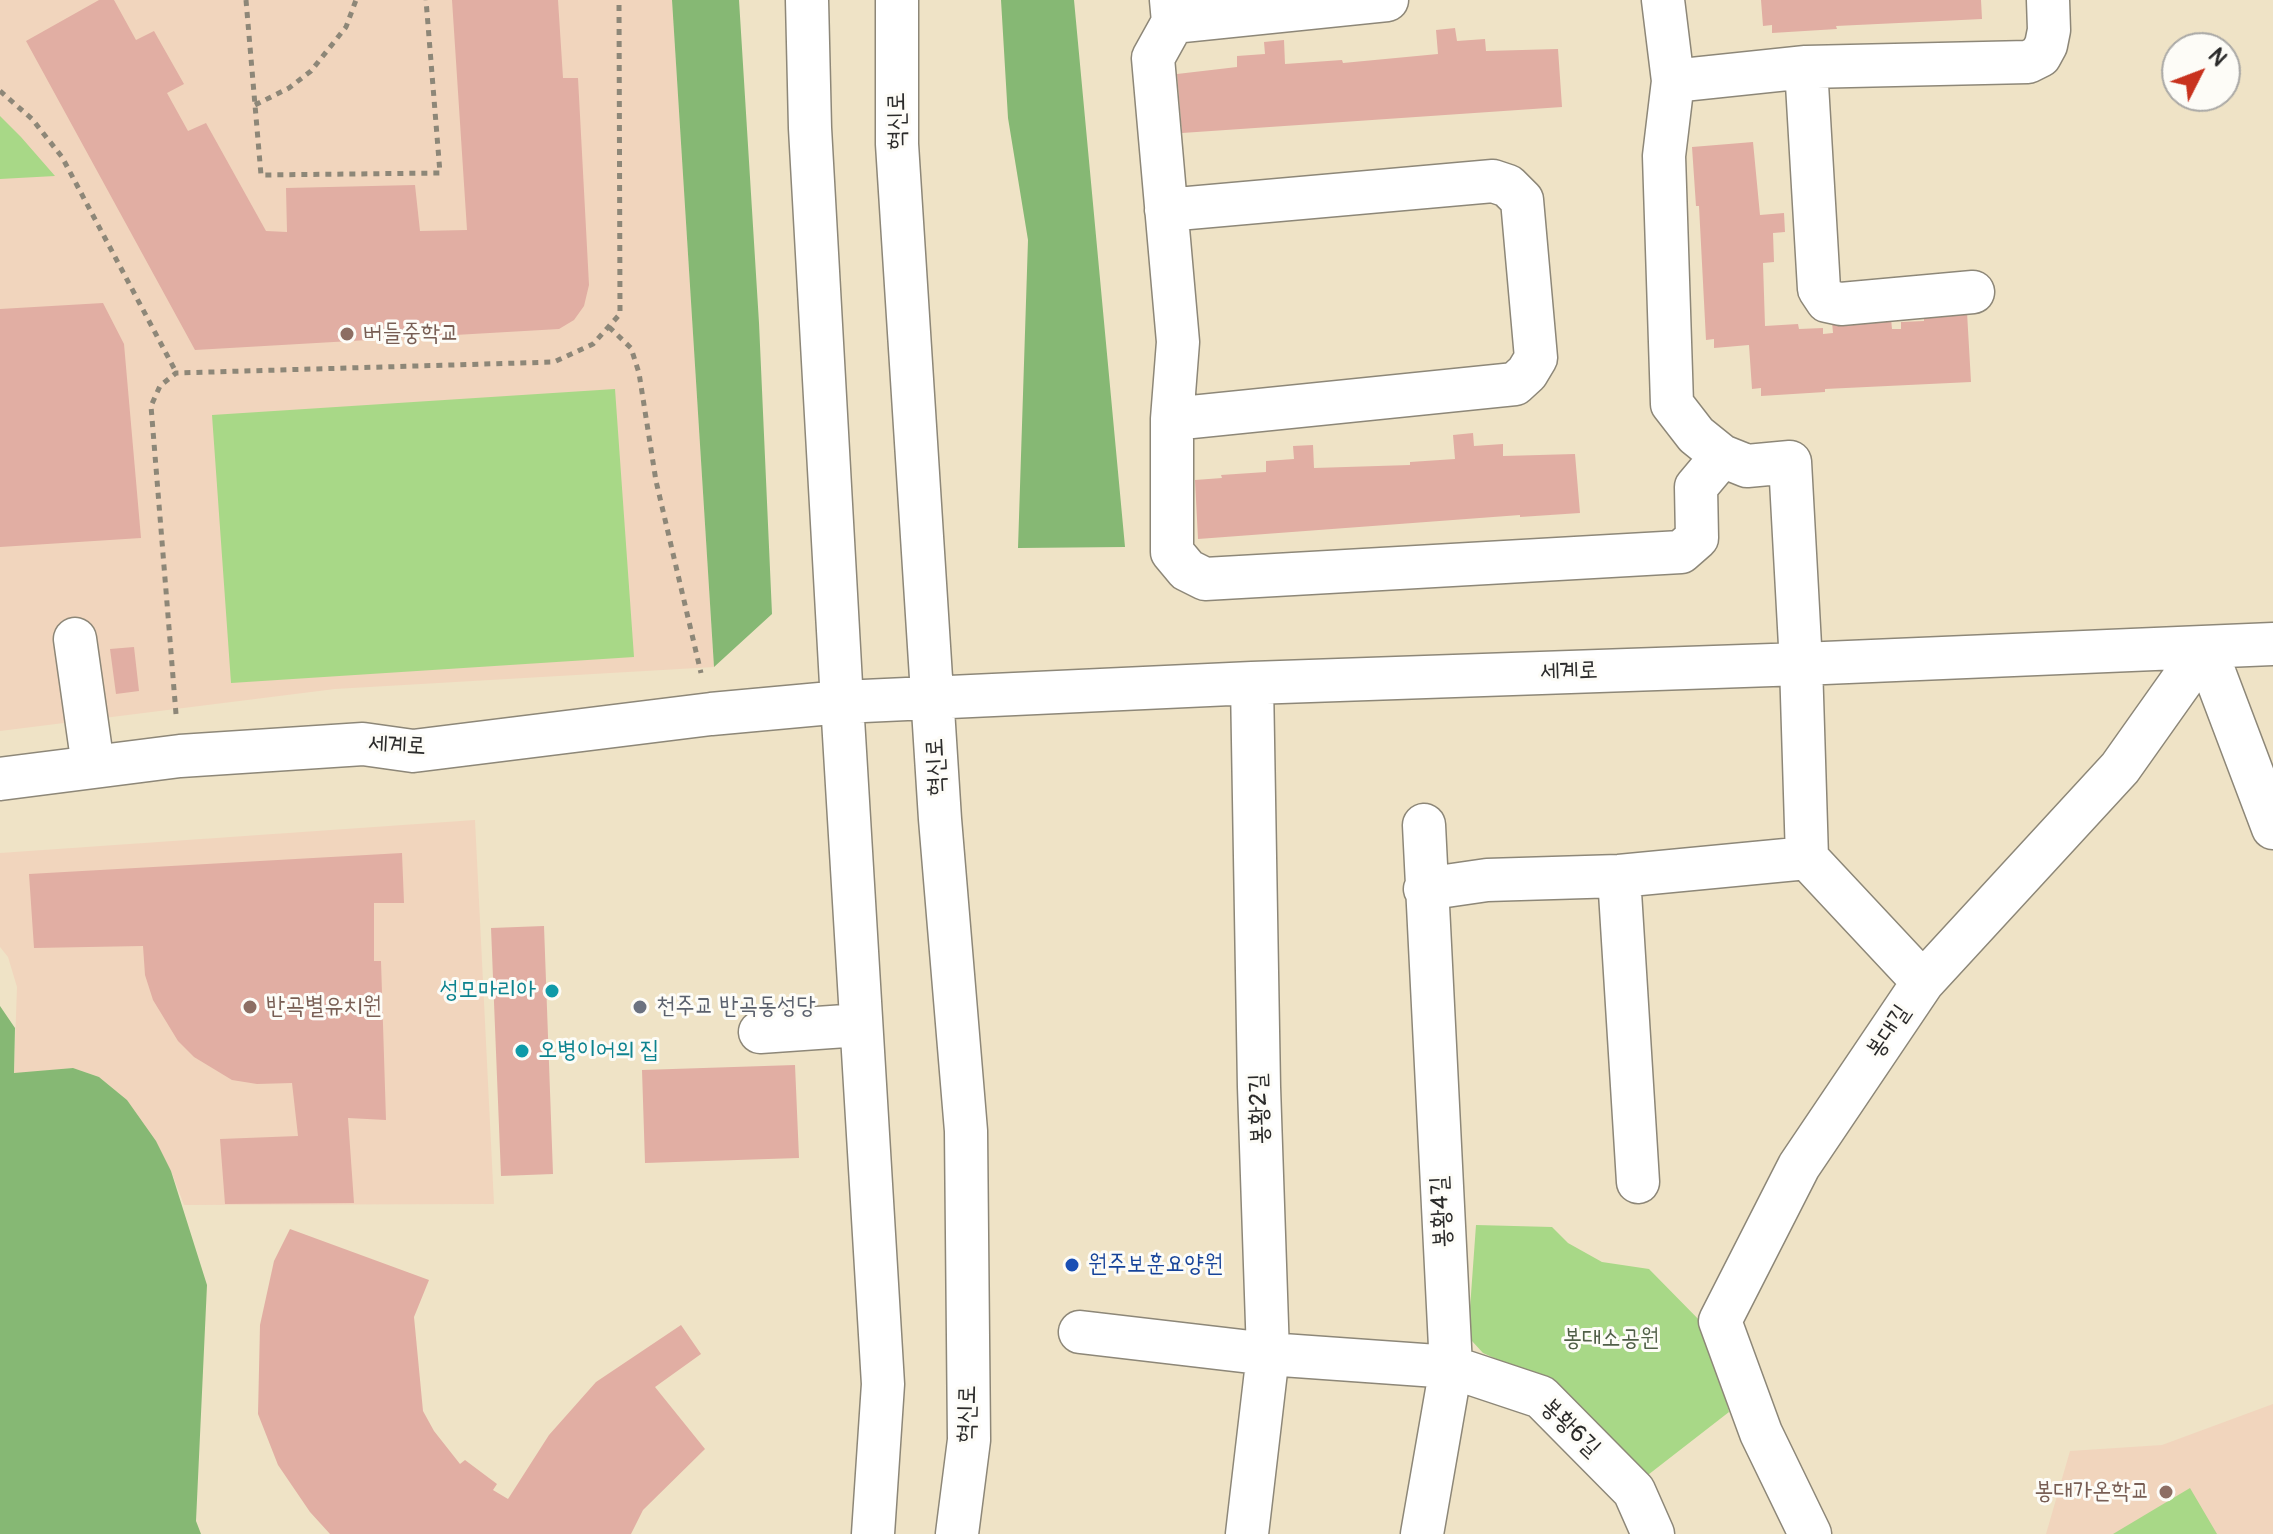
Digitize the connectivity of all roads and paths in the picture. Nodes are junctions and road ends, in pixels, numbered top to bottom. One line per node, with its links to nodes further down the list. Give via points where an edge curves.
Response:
1 (246, 0): 14 (path)
2 (356, 0): 14 (path, via 346,27 311,71)
3 (426, 0): 14 (path, via 440,173 261,175)
4 (619, 0): 17 (path, via 620,314)
5 (807, 0): 27 (street)
6 (897, 0): 26 (street, 혁신로, via 897,144)
7 (1387, 0): 10 (street)
8 (1663, 0): 12 (street)
9 (2048, 0): 11 (street, via 2046,45 2028,62)
10 (1172, 11): 15 (street, via 1153,58)
11 (1806, 67): 12 (street); 16 (street, via 1819,289 1827,301)
12 (1673, 81): 20 (street, via 1664,156 1672,404 1696,435)
13 (0, 91): 18 (path, via 32,119 62,157)
14 (255, 105)
15 (1166, 210): 19 (street, via 1178,342); 19 (street, via 1493,181 1508,186 1522,200 1536,358 1515,384)
16 (1973, 292)
17 (609, 327): 18 (path, via 593,344 554,362); 28 (path, via 631,348 639,373 656,481)
18 (176, 373): 29 (path, via 160,386 151,406)
19 (1172, 419): 20 (street, via 1172,552 1187,570 1205,579 1681,552 1697,538 1696,487)
20 (1722, 456): 24 (street, via 1747,466 1790,462)
21 (75, 639): 30 (street)
22 (2273, 644): 23 (street)
23 (2205, 648): 24 (street, 세계로); 33 (street); 37 (street, 봉대길, via 2120,768)
24 (1801, 664): 25 (street, 세계로); 34 (street)
25 (1252, 683): 26 (street, 세계로); 42 (street, 봉황2길)
26 (933, 697): 27 (street, 세계로); 45 (street, 혁신로, via 966,1131 969,1440)
27 (842, 702): 28 (street, 세계로); 38 (street)
28 (711, 714): 29 (street, 세계로, via 413,751 363,744)
29 (180, 756): 30 (street, 세계로)
30 (93, 766): 31 (street, 세계로)
31 (0, 779)
32 (1424, 825): 36 (street, 봉황4길)
33 (2273, 828)
34 (1807, 858): 35 (street); 37 (street)
35 (1619, 876): 36 (street, via 1487,880); 40 (street)
36 (1425, 889): 43 (street, 봉황4길)
37 (1923, 982): 49 (street, 봉대길, via 1799,1166 1720,1321 1761,1433)
38 (860, 1025): 39 (street); 44 (street, via 883,1384)
39 (760, 1032)
40 (1638, 1182)
41 (1080, 1332): 42 (street, 봉황6길)
42 (1268, 1354): 43 (street, 봉황6길); 46 (street, 봉황2길)
43 (1451, 1367): 47 (street, 봉황4길); 48 (street, 봉황6길, via 1541,1397 1634,1491)
44 (873, 1534)
45 (957, 1534)
46 (1247, 1534)
47 (1422, 1534)
48 (1653, 1534)
49 (1810, 1534)

